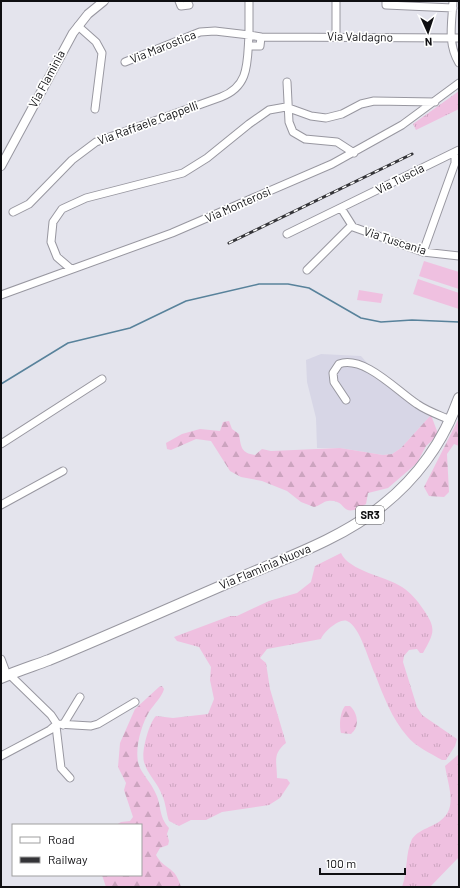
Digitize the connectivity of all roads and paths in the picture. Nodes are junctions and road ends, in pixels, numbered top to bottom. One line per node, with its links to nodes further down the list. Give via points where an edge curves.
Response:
1 (104, 1): 8 (street, Via Flaminia)
2 (178, 1): 7 (street, via 180,5)
3 (249, 1): 9 (street)
4 (336, 1): 11 (street)
5 (386, 1): 6 (street, via 386,5)
6 (453, 4): 12 (street)
7 (189, 5)
8 (78, 26): 21 (street, via 98,44 102,53); 24 (street, Via Flaminia)
9 (249, 35): 10 (street, Via Marostica); 14 (street, Via Raffaele Cappelli); 15 (street, Via Marostica, via 200,32)
10 (261, 37): 11 (street, Via Valdagno); 14 (street, via 260,46)
11 (336, 37): 12 (street, Via Valdagno)
12 (450, 38): 13 (street, Via Valdagno); 16 (street, via 452,52)
13 (459, 38)
14 (248, 46): 26 (street, Via Raffaele Cappelli, via 244,76 235,90 96,142 72,160 30,204)
15 (125, 62)
16 (459, 63)
17 (287, 82): 20 (street)
18 (459, 83): 19 (street, Via Monterosi)
19 (435, 102): 20 (street, via 374,101 326,118); 23 (street, Via Monterosi)
20 (288, 108): 23 (street, via 289,126 295,134 308,139 335,141); 31 (street, via 275,108 266,112 207,158 183,173 86,198 64,207 57,213 53,222 50,242 55,254)
21 (95, 109)
22 (457, 151): 25 (street, Via Tuscia); 29 (street)
23 (354, 153): 31 (street, Via Monterosi, via 172,233)
24 (1, 166)
25 (341, 208): 27 (street, Via Tuscania); 28 (street, Via Tuscia)
26 (13, 212)
27 (351, 226): 29 (street, Via Tuscania); 32 (street)
28 (287, 234)
29 (423, 252): 30 (street, Via Tuscania)
30 (459, 256)
31 (71, 270): 33 (street, Via Monterosi)
32 (307, 270)
33 (1, 295)
34 (102, 379): 38 (street)
35 (459, 398): 37 (main road, Via Flaminia Nuova / SR3)
36 (346, 400): 37 (street, via 335,384 333,373 339,364 352,363 368,368 419,405)
37 (450, 420): 42 (main road, Via Flaminia Nuova / SR3, via 434,450 411,478 384,505 353,526 318,544)
38 (1, 444)
39 (63, 471): 40 (street)
40 (1, 505)
41 (1, 659): 42 (street)
42 (5, 679): 45 (street, via 51,715)
43 (80, 697): 45 (street)
44 (135, 702): 45 (street, via 98,724)
45 (59, 725): 46 (street); 47 (street, via 61,768)
46 (1, 756)
47 (70, 778)

